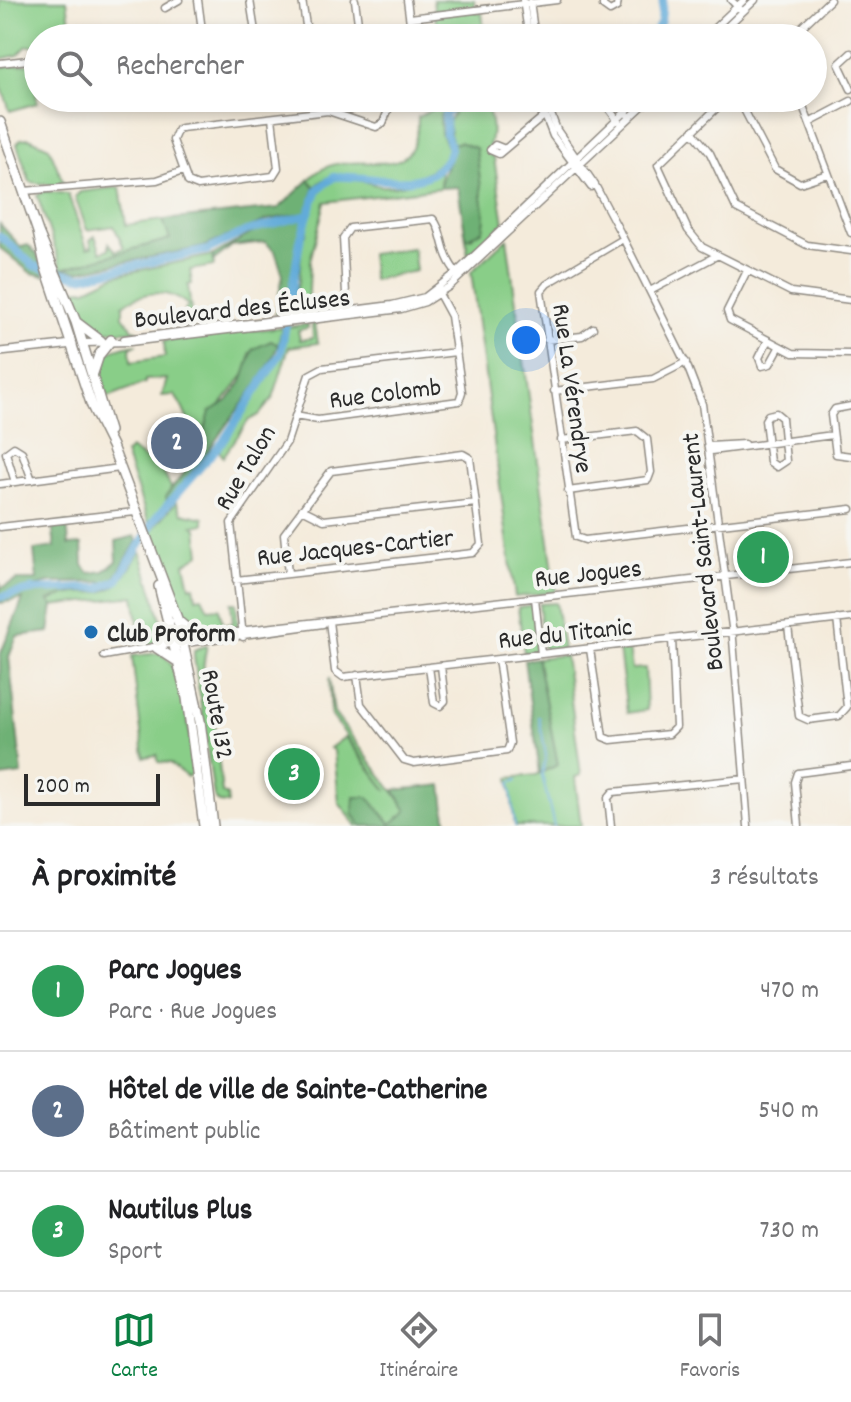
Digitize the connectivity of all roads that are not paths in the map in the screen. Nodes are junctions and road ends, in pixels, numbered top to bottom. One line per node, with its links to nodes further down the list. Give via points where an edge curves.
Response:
1 (179, 0): 15 (street)
2 (198, 0): 18 (street)
3 (250, 0): 19 (street)
4 (302, 0): 20 (street)
5 (355, 0): 21 (street)
6 (407, 0): 17 (street)
7 (557, 0): 14 (street)
8 (603, 0): 9 (street, via 610,11)
9 (618, 0)
10 (731, 0): 16 (street)
11 (744, 0): 16 (street)
12 (755, 0): 16 (street)
13 (830, 0): 27 (street)
14 (526, 2): 17 (street); 23 (street); 24 (street)
15 (165, 8)
16 (740, 9): 25 (street); 26 (street)
17 (410, 18): 22 (street)
18 (201, 24)
19 (254, 24)
20 (306, 24)
21 (358, 24)
22 (411, 24)
23 (528, 24)
24 (532, 24)
25 (721, 24)
26 (727, 24)
27 (805, 24)
28 (851, 53): 31 (street, via 839,64)
29 (24, 60): 30 (street)
30 (0, 63)
31 (851, 89)
32 (851, 101): 50 (street)
33 (322, 112): 47 (street)
34 (333, 112): 35 (street, via 379,127)
35 (386, 112)
36 (543, 112): 46 (street, Boulevard Saint-Laurent)
37 (550, 112): 53 (street, Boulevard Saint-Laurent)
38 (612, 112): 49 (street)
39 (626, 112): 45 (street)
40 (630, 112): 45 (street, Boulevard des Écluses)
41 (632, 112): 45 (street, Boulevard des Écluses)
42 (712, 112): 51 (street)
43 (745, 112): 55 (street, via 777,171 800,183)
44 (806, 112): 50 (street)
45 (628, 115): 49 (street, Boulevard des Écluses)
46 (544, 116): 52 (street); 53 (street, Boulevard Saint-Laurent, via 555,139)
47 (272, 118): 54 (street, via 174,132); 54 (street, via 275,175 191,185)
48 (0, 122): 56 (highway, Route 132)
49 (619, 122): 53 (street, Boulevard des Écluses)
50 (811, 122): 55 (street)
51 (692, 131): 59 (street, via 658,165); 60 (street, via 710,153 736,208 807,245)
52 (505, 149)
53 (577, 162): 58 (street, Boulevard Saint-Laurent); 65 (street, Boulevard des Écluses)
54 (183, 171): 56 (street, via 159,180)
55 (827, 174): 57 (street)
56 (24, 191): 63 (highway, Route 132)
57 (851, 233)
58 (623, 239): 66 (street, Boulevard Saint-Laurent); 72 (street, Rue La Vérendrye, via 543,287)
59 (699, 245): 61 (street); 62 (street, via 704,258)
60 (851, 251)
61 (718, 255): 62 (street); 64 (street)
62 (697, 267): 66 (street)
63 (52, 271): 70 (highway, Route 132); 76 (highway, Route 132)
64 (747, 271): 68 (street, via 794,293); 73 (street, via 727,315)
65 (459, 274): 67 (street, Boulevard des Écluses); 69 (street, via 443,255 433,219 350,228 343,238)
66 (650, 291): 81 (street, Boulevard Saint-Laurent)
67 (438, 292): 69 (street, Boulevard des Écluses, via 412,307); 79 (street, Rue Colomb, via 451,316)
68 (851, 300)
69 (348, 313): 74 (street, Boulevard des Écluses)
70 (76, 322): 74 (highway); 75 (highway, Route 132)
71 (593, 328): 72 (street, via 582,336)
72 (547, 340): 83 (street, Rue La Vérendrye)
73 (768, 340): 77 (street); 77 (street, via 759,358 762,366 770,364)
74 (106, 341): 75 (street, Boulevard des Écluses); 82 (highway)
75 (83, 343): 76 (main road); 82 (highway, Route 132)
76 (71, 344): 78 (main road); 90 (highway, Route 132)
77 (780, 346): 80 (street, via 796,353)
78 (0, 352)
79 (456, 352): 85 (street, Rue Talon, via 317,369 307,378); 85 (street, Rue Colomb, via 462,393 457,402 318,420)
80 (851, 354)
81 (686, 362): 83 (street, via 653,379); 91 (street, Boulevard Saint-Laurent, via 702,404)
82 (93, 373): 90 (highway, Route 132)
83 (554, 391): 87 (street, Rue La Vérendrye)
84 (851, 406): 86 (street, via 832,410)
85 (295, 416): 107 (street, Rue Talon, via 284,446 232,520)
86 (833, 435): 88 (street); 92 (street, via 837,456)
87 (561, 440): 97 (street, Rue La Vérendrye); 97 (street, via 637,431 647,439 648,480)
88 (784, 441): 89 (street); 89 (street, via 786,462 777,467 771,464); 89 (street, via 781,417 773,413 766,418)
89 (768, 442): 91 (street)
90 (112, 446): 93 (highway, Route 132)
91 (710, 449): 102 (street, Boulevard Saint-Laurent)
92 (851, 456)
93 (120, 468): 94 (street); 101 (highway, Route 132)
94 (32, 480): 95 (street); 95 (street, via 22,452 14,447 6,453)
95 (15, 482): 96 (street)
96 (0, 484)
97 (568, 491): 102 (street, Rue La Vérendrye, via 578,539)
98 (476, 503): 99 (street, via 321,520); 99 (street, via 468,457 463,454 333,469); 105 (street, Rue Jacques-Cartier, via 481,544 477,551)
99 (302, 509): 105 (street, via 284,534)
100 (851, 509): 102 (street)
101 (135, 512): 103 (street); 111 (highway, Route 132)
102 (720, 523): 106 (street, Boulevard Saint-Laurent)
103 (0, 527)
104 (851, 562): 106 (street, Rue Jogues)
105 (288, 574): 107 (street, Rue Jacques-Cartier)
106 (726, 576): 108 (street, Rue Jogues); 114 (street, Boulevard Saint-Laurent)
107 (236, 580): 115 (street, Rue Talon)
108 (535, 598): 112 (street, Rue Jogues); 121 (street)
109 (851, 618): 110 (street, Rue du Titanic)
110 (837, 619): 113 (street, Rue du Titanic); 113 (street, via 847,707 836,717 799,716)
111 (173, 621): 116 (highway); 118 (highway, Route 132); 119 (highway)
112 (329, 621): 115 (street, Rue Jogues, via 310,628); 127 (street, via 336,672)
113 (788, 626): 114 (street, Rue du Titanic)
114 (733, 633): 117 (street, Rue du Titanic); 129 (street, Boulevard Saint-Laurent)
115 (242, 634): 116 (street, Rue Jogues); 118 (street, Rue Jogues)
116 (197, 637): 118 (street, Rue Jogues)
117 (672, 639): 120 (street, Rue du Titanic); 120 (street, via 676,727 669,734 611,740 602,733)
118 (181, 643): 119 (street); 124 (highway, Route 132); 131 (highway, Route 132, via 203,742)
119 (157, 648): 122 (street); 124 (highway)
120 (590, 649): 121 (street, Rue du Titanic)
121 (541, 654): 123 (street, Rue du Titanic)
122 (104, 656)
123 (498, 659): 125 (street, Rue du Titanic); 127 (street, via 508,749 407,762 361,704)
124 (180, 663): 130 (highway, Route 132)
125 (441, 666): 126 (street, Rue du Titanic); 126 (street, via 445,701 440,706 434,703)
126 (429, 667): 127 (street, Rue du Titanic)
127 (357, 675)
128 (851, 766): 134 (street, via 798,773)
129 (744, 779): 132 (street, via 613,792 608,798); 133 (street, Boulevard Saint-Laurent)
130 (204, 826)
131 (213, 826)
132 (611, 826)
133 (748, 826)
134 (799, 826)

